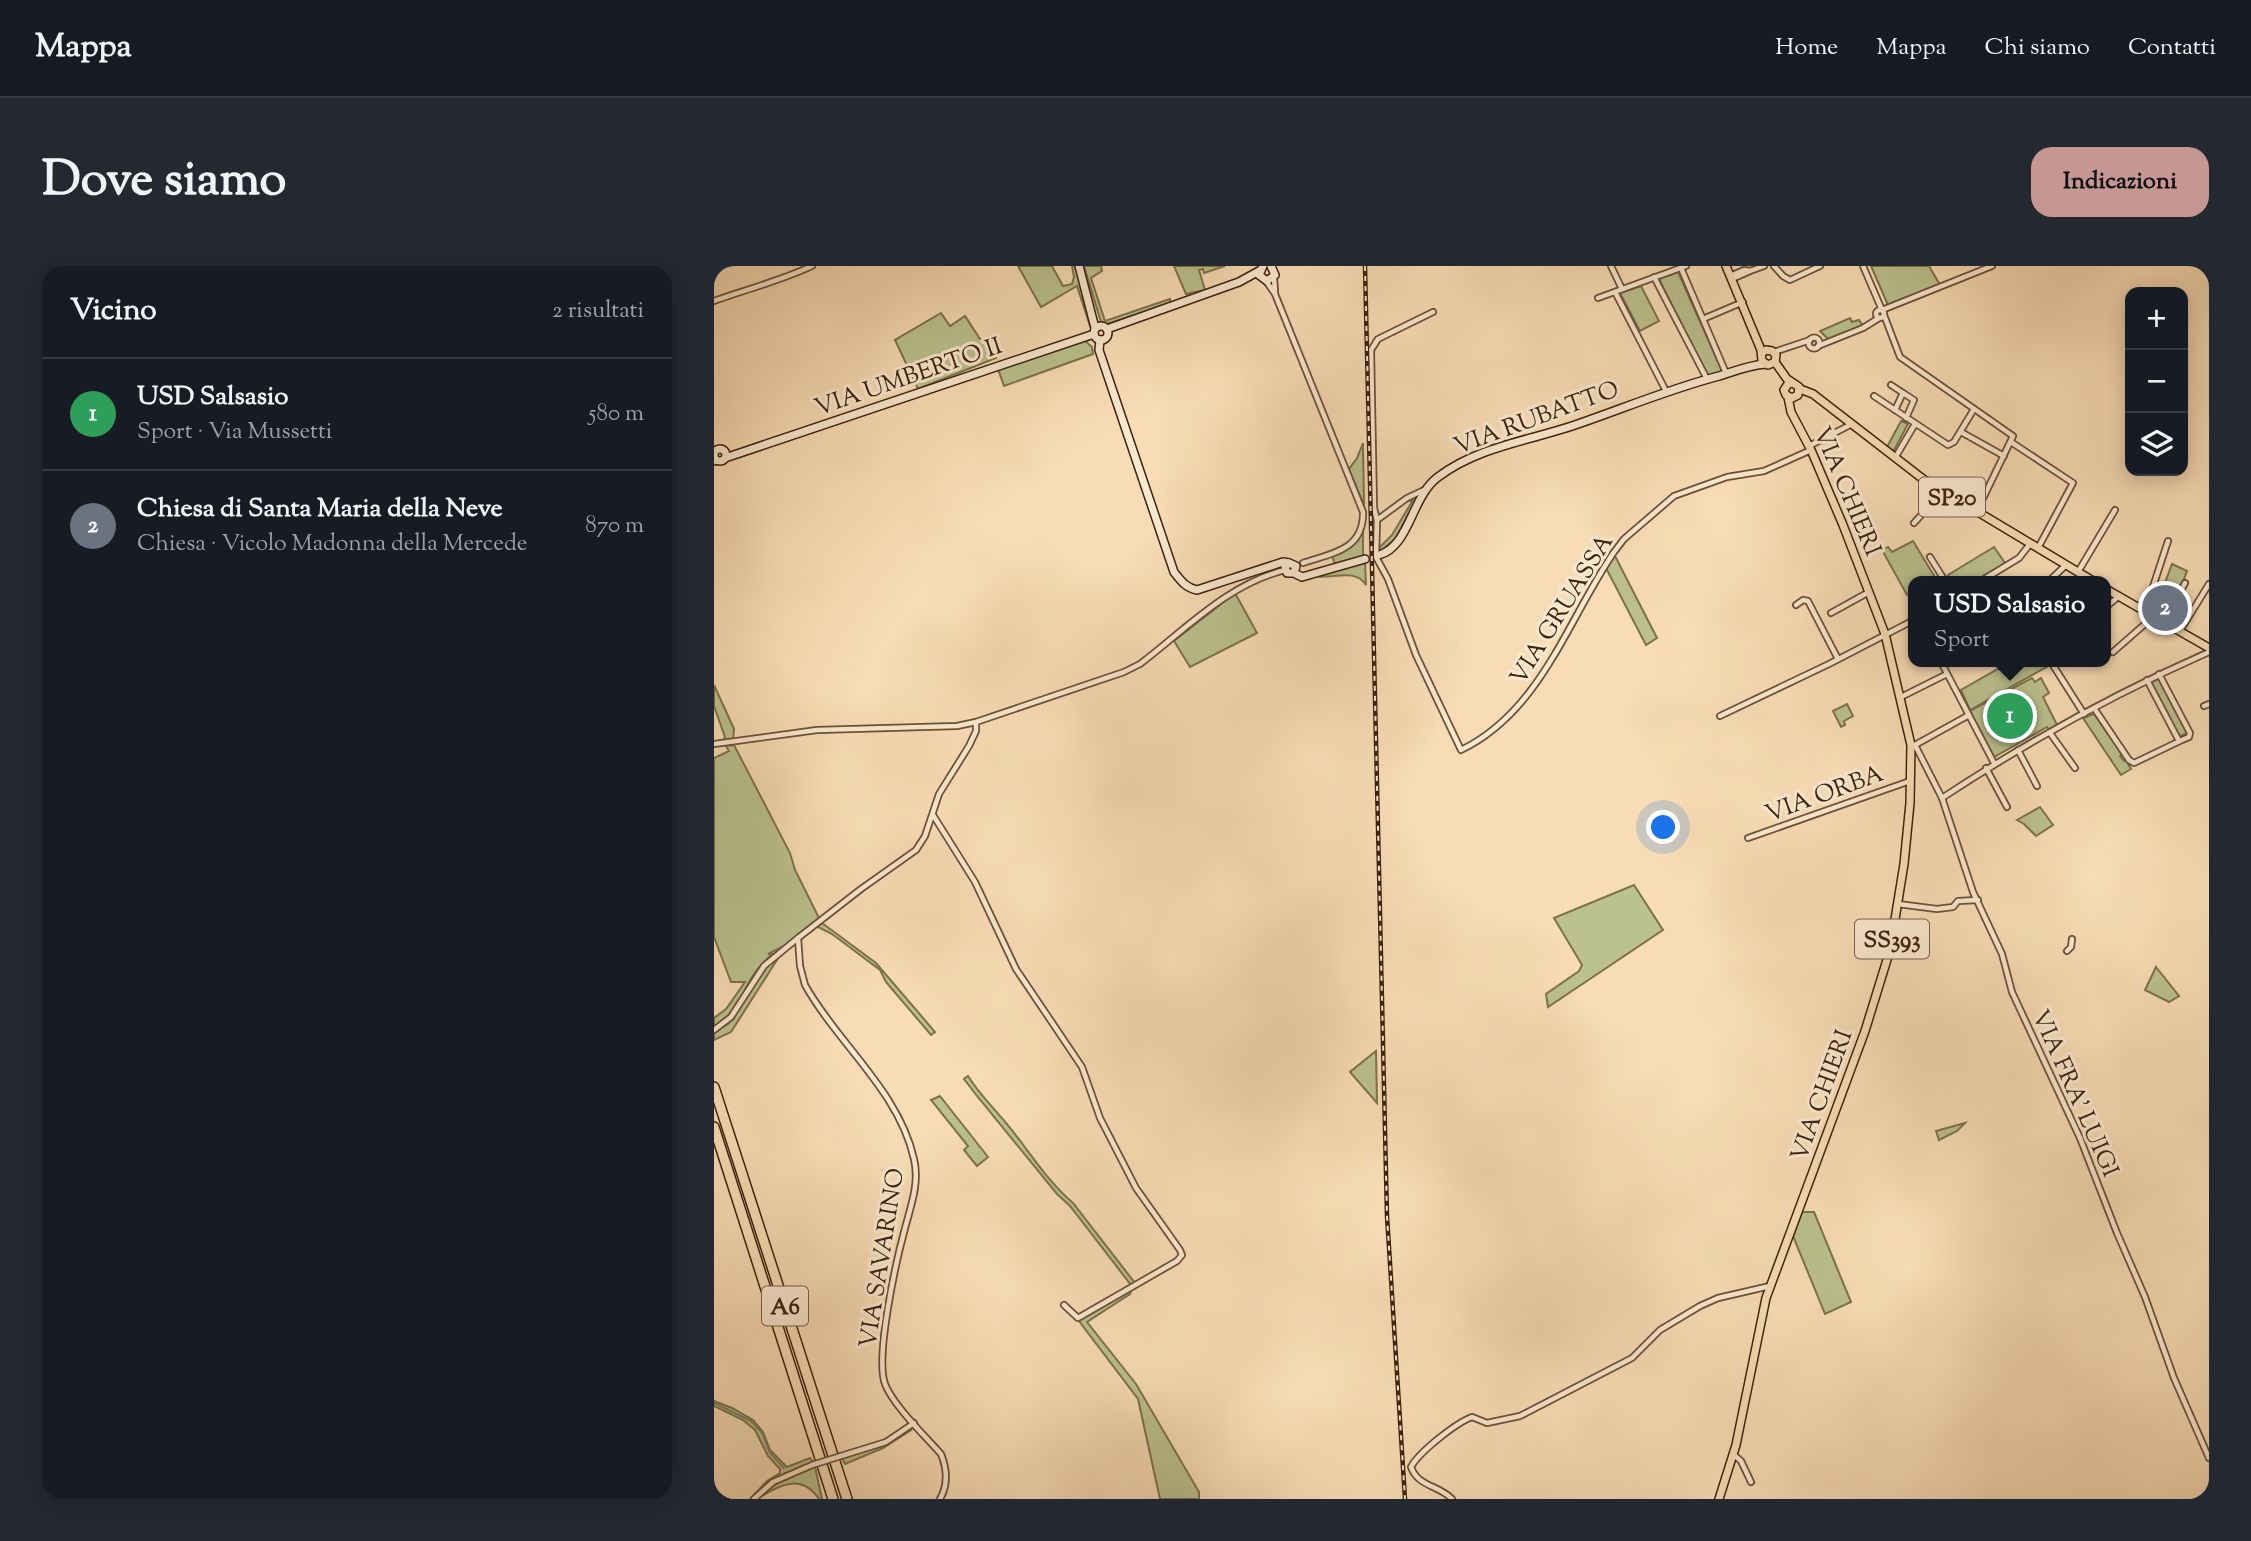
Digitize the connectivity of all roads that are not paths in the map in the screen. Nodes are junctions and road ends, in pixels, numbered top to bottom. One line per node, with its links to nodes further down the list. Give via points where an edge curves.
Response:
1 (812, 266): 20 (street)
2 (1080, 266): 25 (street)
3 (1272, 266): 13 (street)
4 (1611, 266): 16 (street)
5 (1727, 266): 15 (main road)
6 (1765, 266): 15 (street)
7 (1774, 266): 8 (street, via 1790,279)
8 (1820, 266)
9 (1863, 266): 23 (street)
10 (1992, 266): 23 (street)
11 (1684, 267): 14 (street); 24 (street)
12 (1262, 274): 13 (street, VIA UMBERTO II); 18 (street); 25 (street, VIA UMBERTO II)
13 (1274, 277): 18 (street)
14 (1654, 277): 16 (street); 30 (street)
15 (1732, 277): 21 (main road)
16 (1622, 289): 17 (street)
17 (1615, 292): 19 (street); 34 (street)
18 (1275, 294): 61 (street, via 1363,512 1362,529 1351,544)
19 (1598, 298)
20 (714, 301)
21 (1742, 302): 24 (street); 28 (main road)
22 (1433, 312): 53 (street, via 1377,339 1371,350)
23 (1882, 314): 27 (street, via 1834,341); 38 (street, via 1900,358)
24 (1702, 319): 29 (street)
25 (1099, 331): 46 (street, VIA UMBERTO II, via 735,455); 63 (street, via 1098,347 1181,582 1198,590 1283,562)
26 (1809, 342): 27 (street, via 1815,338); 27 (street, via 1814,348); 28 (street)
27 (1818, 343)
28 (1769, 357): 29 (street, VIA RUBATTO); 31 (main road); 33 (main road, VIA CHIERI)
29 (1726, 374): 30 (street, VIA RUBATTO)
30 (1707, 379): 34 (street, VIA RUBATTO)
31 (1792, 383): 33 (main road); 36 (main road, via 1798,385)
32 (1891, 385): 35 (street)
33 (1785, 388): 36 (main road, VIA CHIERI)
34 (1666, 391): 49 (street, VIA RUBATTO, via 1472,456)
35 (1903, 393): 39 (street); 40 (street, via 1914,400)
36 (1795, 394): 42 (main road, SP20, via 1819,401); 45 (main road, VIA CHIERI / SS393, via 1791,412)
37 (1874, 396): 39 (street)
38 (1974, 409): 43 (street); 44 (street, via 2010,433)
39 (1895, 410): 40 (street)
40 (1906, 418): 41 (street)
41 (1915, 424): 43 (street, via 1948,444); 48 (street)
42 (1850, 425): 45 (street, VIA GRUASSA); 48 (main road, SP20)
43 (1961, 432): 47 (street)
44 (2011, 441): 47 (street); 57 (street, via 2073,483)
45 (1810, 448): 53 (street, VIA GRUASSA, via 1763,471 1727,477 1667,501 1614,552 1528,695 1506,721 1461,750 1376,557); 71 (main road, VIA CHIERI / SS393)
46 (718, 454)
47 (2004, 456): 52 (street)
48 (1895, 459): 50 (main road, SP20)
49 (1424, 490): 53 (street); 58 (street, VIA RUBATTO, via 1397,544)
50 (1943, 491): 52 (main road, SP20); 54 (street)
51 (2115, 510): 64 (street)
52 (1977, 512): 56 (main road, SP20)
53 (1377, 520)
54 (1914, 523)
55 (2168, 541): 76 (street)
56 (2030, 544): 57 (main road, SP20); 66 (street, via 2019,558)
57 (2038, 549): 62 (main road, SP20)
58 (1379, 555)
59 (1930, 557): 65 (street)
60 (1365, 559): 63 (street, via 1301,578 1294,573 1296,566)
61 (1303, 563)
62 (2066, 565): 64 (main road, SP20); 67 (street)
63 (1287, 566): 96 (street, via 1233,592 1140,664)
64 (2078, 572): 68 (main road, SP20)
65 (1942, 576)
66 (1989, 576)
67 (2054, 576)
68 (2085, 576)
69 (2185, 583): 79 (street)
70 (2209, 584): 81 (street)
71 (1870, 592): 77 (street); 82 (main road, VIA CHIERI / SS393)
72 (2111, 592): 73 (main road)
73 (2119, 596): 74 (street); 76 (main road)
74 (2111, 603)
75 (1796, 605): 85 (street, via 1808,601)
76 (2145, 611): 78 (main road)
77 (1831, 613)
78 (2154, 616): 79 (main road); 84 (street)
79 (2164, 622): 81 (main road)
80 (1908, 623): 82 (street)
81 (2180, 632): 83 (main road)
82 (1885, 634): 85 (street); 91 (main road, VIA CHIERI / SS393)
83 (2209, 650): 89 (street)
84 (2113, 652)
85 (1838, 659): 95 (street)
86 (1944, 667): 88 (street)
87 (2055, 667): 93 (street)
88 (1947, 674): 91 (street); 94 (street)
89 (2159, 674): 90 (street); 98 (street, via 2190,734)
90 (2147, 680): 92 (street); 98 (street)
91 (1901, 696): 100 (main road, VIA CHIERI / SS393)
92 (2094, 708): 93 (street); 98 (street, via 2130,762)
93 (2084, 714): 97 (street)
94 (1969, 715): 100 (street); 102 (street)
95 (1720, 716)
96 (976, 722): 99 (street, via 817,730); 109 (street, via 969,746)
97 (2050, 733): 101 (street); 104 (street)
98 (2179, 741)
99 (714, 744)
100 (1913, 745): 105 (main road, VIA CHIERI / SS393); 107 (street, VIA FRA' LUIGI)
101 (2018, 750): 102 (street); 106 (street)
102 (1994, 764): 103 (street)
103 (1986, 768): 107 (street); 108 (street)
104 (2075, 768)
105 (1911, 780): 110 (street, VIA ORBA); 112 (main road, VIA CHIERI / SS393)
106 (2037, 786)
107 (1942, 798): 111 (street, VIA FRA' LUIGI)
108 (2007, 807)
109 (932, 814): 113 (street, via 916,850); 120 (street, via 975,882 1016,969 1082,1067 1100,1118 1136,1188 1180,1250 1177,1261 1078,1318)
110 (1748, 838)
111 (1978, 900): 112 (street, via 1937,909); 123 (street, VIA FRA' LUIGI, via 2002,954 2012,992 2080,1139)
112 (1898, 904): 119 (main road, VIA CHIERI / SS393, via 1866,1031)
113 (798, 938): 116 (street, via 764,966 731,1017); 121 (street, VIA SAVARINO, via 806,985 885,1095 914,1159 915,1187 894,1276 882,1372 888,1391)
114 (2073, 939): 115 (street)
115 (2067, 951)
116 (714, 1030)
117 (714, 1087): 127 (highway, A6)
118 (714, 1127): 126 (highway, A6)
119 (1770, 1286): 122 (main road, VIA CHIERI / SS393); 129 (street, via 1700,1306 1660,1330 1632,1358 1520,1416 1487,1423 1472,1417 1463,1421 1411,1467 1422,1483)
120 (1064, 1305)
121 (915, 1423): 125 (street, bridge, via 886,1442 773,1482); 128 (street, VIA SAVARINO, via 944,1463 945,1486)
122 (1733, 1454): 124 (street); 130 (main road, VIA CHIERI / SS393)
123 (2209, 1458)
124 (1752, 1482)
125 (754, 1499)
126 (833, 1499)
127 (847, 1499)
128 (940, 1499)
129 (1452, 1499)
130 (1719, 1499)

